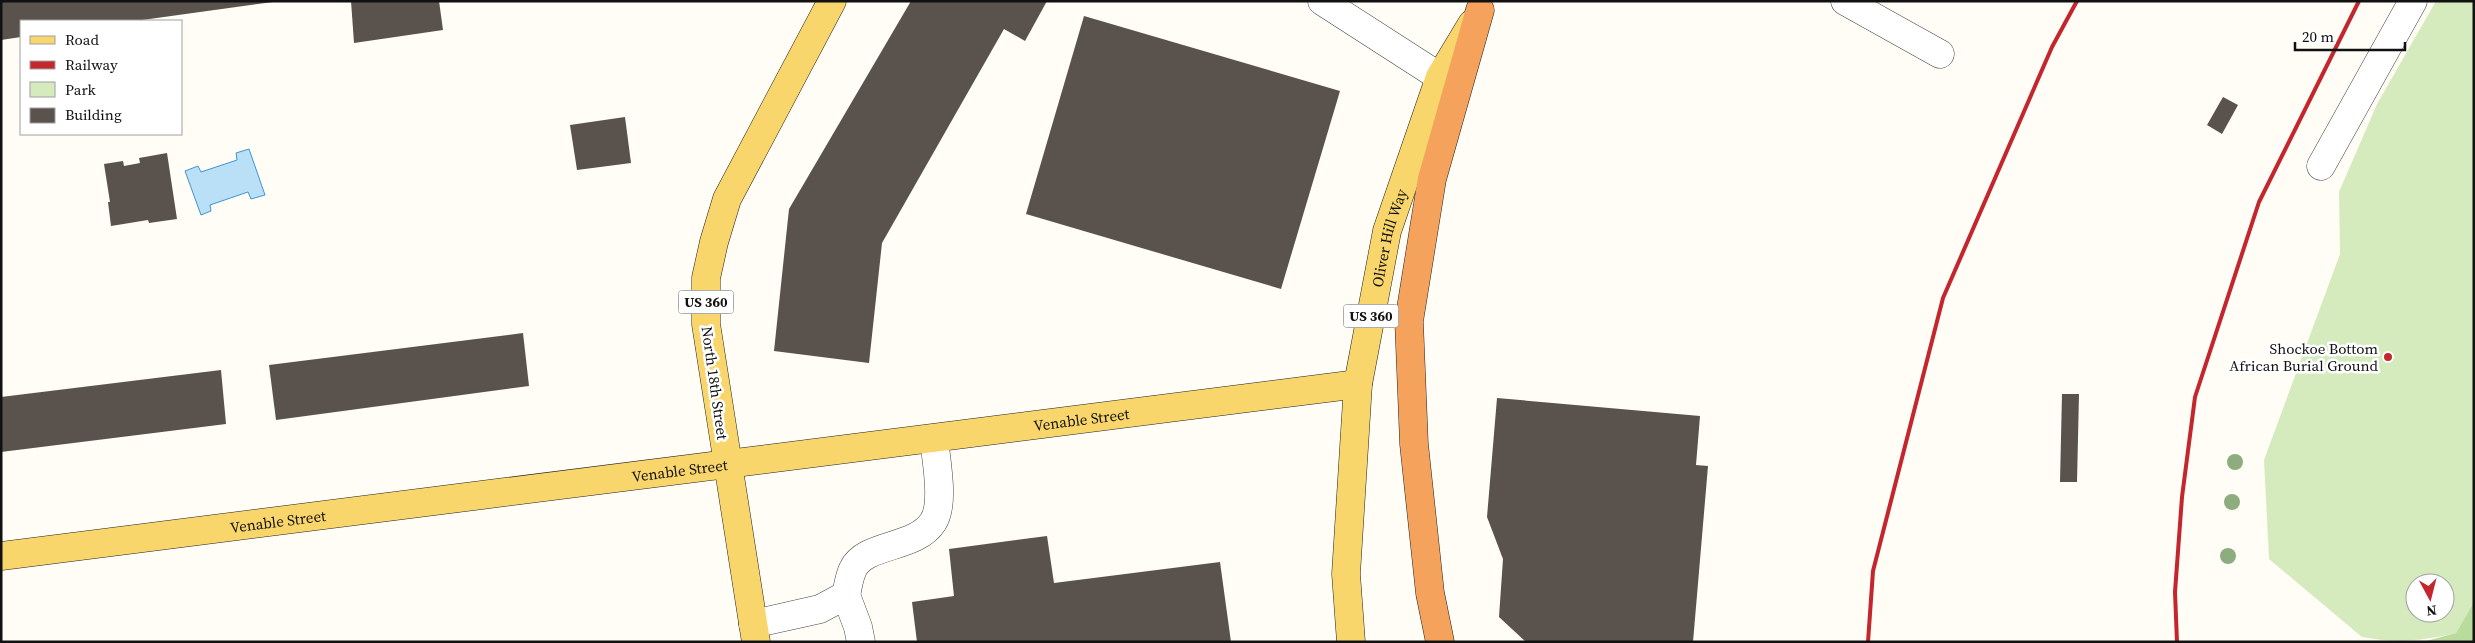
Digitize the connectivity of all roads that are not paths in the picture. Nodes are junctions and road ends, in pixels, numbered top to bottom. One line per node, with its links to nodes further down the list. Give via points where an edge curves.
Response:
1 (832, 1): 11 (main road, North 18th Street / US 360, via 727,199 714,242 706,278 706,324)
2 (1322, 1): 7 (street)
3 (1845, 1): 6 (street)
4 (2413, 1): 8 (street)
5 (1482, 6): 7 (main road, Oliver Hill Way / US 360); 17 (highway, via 1432,179 1409,321 1414,444 1430,593)
6 (1940, 54)
7 (1440, 77): 9 (main road, Oliver Hill Way / US 360, via 1387,232)
8 (2321, 166)
9 (1358, 384): 10 (main road, Venable Street); 16 (main road, Oliver Hill Way / US 360, via 1346,574)
10 (934, 439): 11 (main road, Venable Street); 13 (street, via 939,500 934,522 912,540 867,555 853,568)
11 (727, 466): 12 (main road, Venable Street); 14 (main road, North 18th Street / US 360)
12 (1, 556)
13 (846, 595): 14 (street); 15 (street)
14 (754, 633)
15 (861, 642)
16 (1351, 642)
17 (1440, 642)

